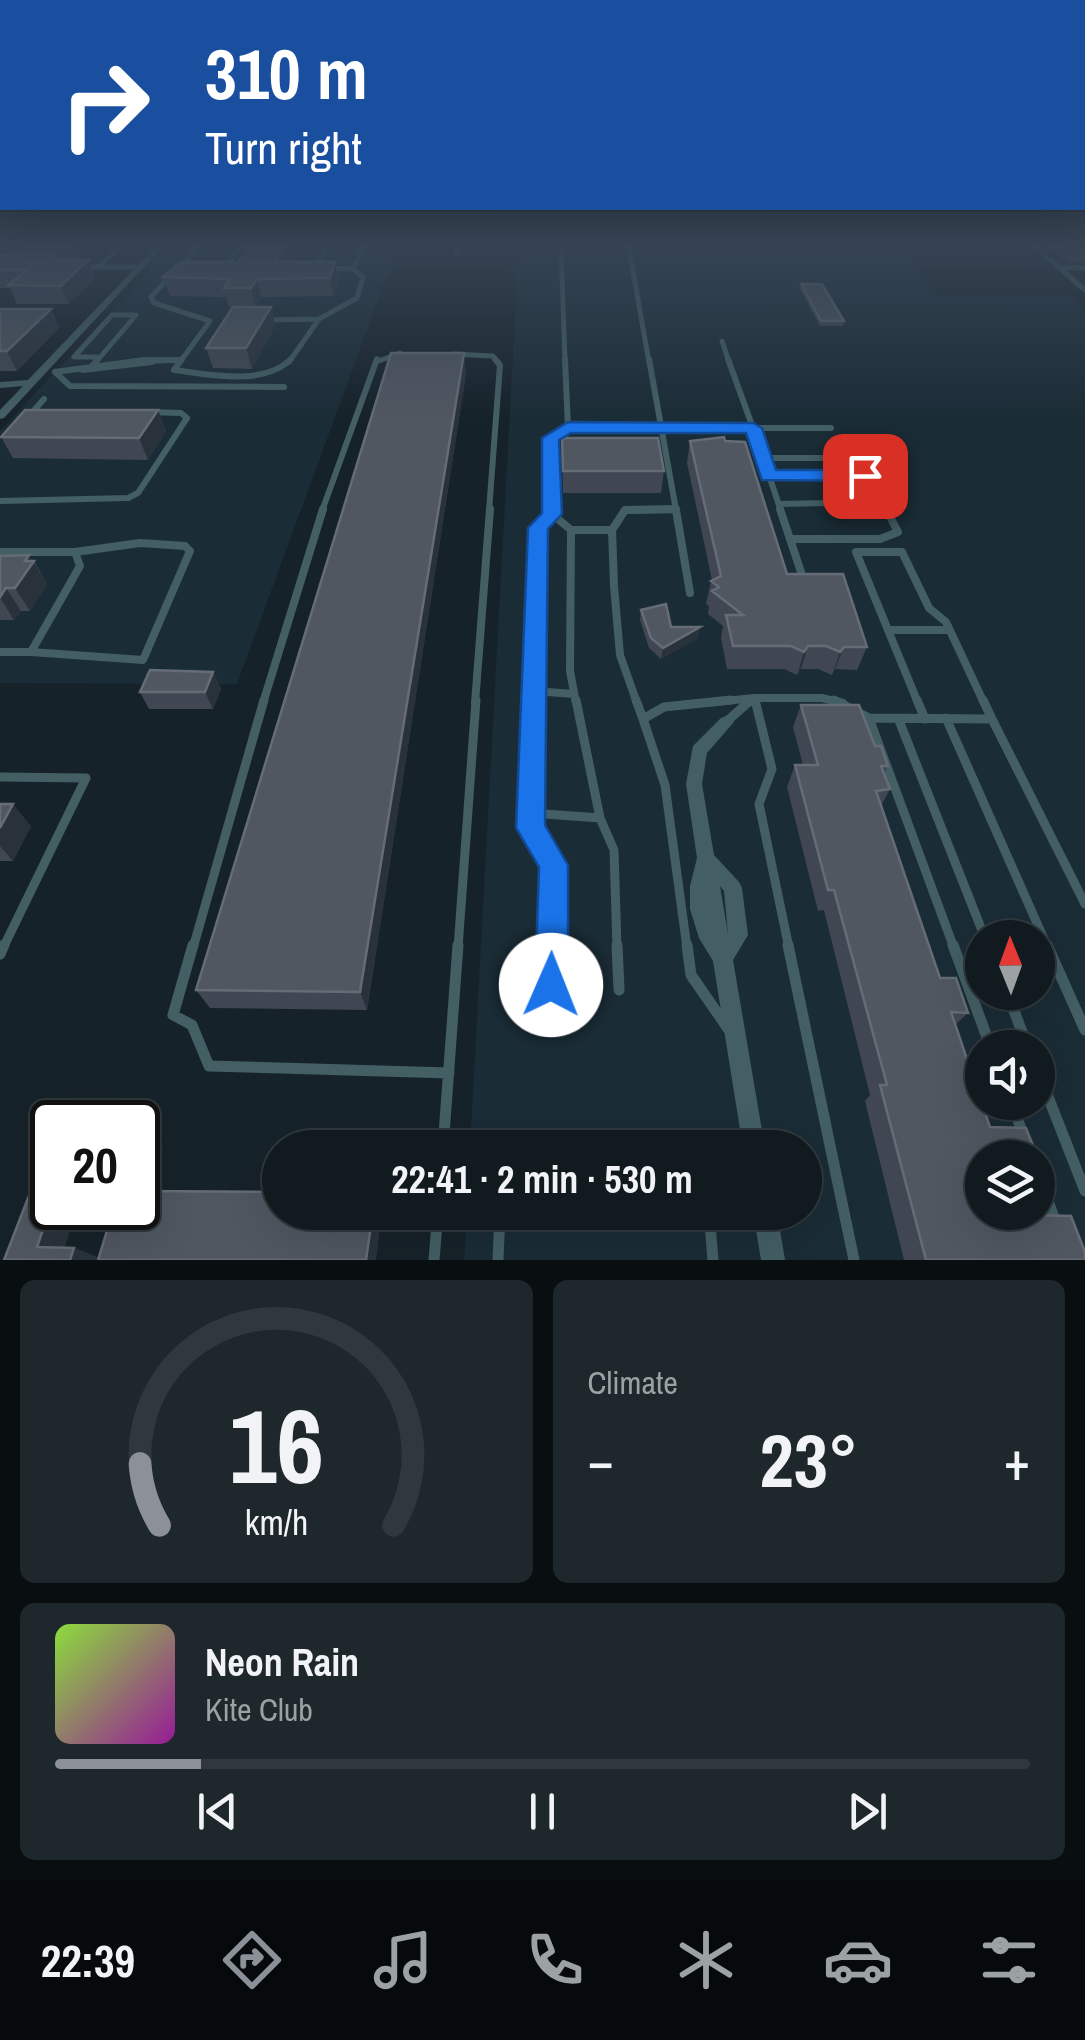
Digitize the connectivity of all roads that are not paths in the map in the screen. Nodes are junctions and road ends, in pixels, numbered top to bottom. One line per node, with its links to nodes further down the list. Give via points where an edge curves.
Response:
1 (107, 302): 19 (street)
2 (153, 302): 9 (lane)
3 (351, 302): 6 (lane)
4 (563, 302): 27 (lane)
5 (638, 302): 28 (lane)
6 (319, 319): 8 (lane); 14 (lane, via 288,363 273,372 174,370)
7 (228, 320): 9 (lane)
8 (246, 320)
9 (210, 321): 14 (lane)
10 (722, 340): 29 (lane)
11 (409, 354): 73 (lane, via 377,359 355,414 174,1015 192,1025 209,1066)
12 (447, 354): 73 (lane, via 485,354 500,365)
13 (97, 357): 13 (lane, via 74,356 112,315 136,315); 16 (lane)
14 (181, 360): 15 (lane)
15 (152, 362): 16 (lane); 17 (lane)
16 (93, 365): 17 (lane)
17 (72, 370): 18 (lane)
18 (55, 372): 19 (lane); 22 (lane, via 70,386)
19 (40, 374): 20 (street)
20 (32, 383): 21 (street); 25 (street)
21 (0, 385)
22 (284, 387)
23 (44, 399): 26 (lane)
24 (145, 412): 34 (lane, via 187,415 138,493)
25 (0, 416)
26 (22, 425)
27 (568, 428): 28 (lane); 38 (lane, via 550,438)
28 (661, 428): 29 (lane); 37 (lane)
29 (753, 428): 30 (lane); 31 (lane)
30 (831, 428)
31 (763, 458): 32 (lane); 35 (lane, via 870,458 889,499)
32 (769, 476): 33 (lane); 36 (lane)
33 (865, 476)
34 (0, 502)
35 (882, 502): 36 (lane); 41 (lane, via 898,532 880,539)
36 (779, 504): 41 (lane)
37 (676, 510): 40 (lane, via 626,510); 45 (lane)
38 (552, 514): 39 (lane); 50 (lane, via 538,528)
39 (571, 530): 40 (lane); 51 (lane)
40 (612, 530): 53 (lane, via 620,655)
41 (790, 539): 44 (lane)
42 (0, 552): 43 (lane)
43 (75, 552): 49 (lane, via 80,566); 49 (lane, via 140,543 190,551 143,660)
44 (801, 572)
45 (690, 592)
46 (888, 630): 47 (lane); 47 (lane, via 856,552 902,552 929,608); 56 (lane)
47 (950, 630): 58 (lane)
48 (0, 652): 49 (lane)
49 (31, 652)
50 (534, 691): 51 (lane); 61 (lane)
51 (574, 694): 62 (lane)
52 (754, 698): 53 (lane, via 664,707); 54 (lane, via 822,698); 59 (lane); 88 (lane, via 772,769 759,804)
53 (642, 718): 72 (lane, via 664,786 691,975)
54 (869, 718): 55 (lane); 70 (lane)
55 (898, 718): 56 (lane); 65 (lane)
56 (924, 718): 57 (lane)
57 (946, 718): 58 (lane); 71 (lane)
58 (992, 718): 64 (lane)
59 (726, 722): 63 (street, via 709,737 694,767)
60 (0, 776): 66 (lane, via 86,778)
61 (531, 813): 62 (lane); 68 (lane, via 530,828 554,865)
62 (600, 818): 69 (lane, via 614,850)
63 (706, 858): 67 (street, via 696,886 698,909 704,934); 67 (street, via 733,888 739,935)
64 (1085, 904)
65 (978, 920)
66 (0, 954)
67 (722, 958): 72 (street)
68 (551, 985)
69 (619, 990)
70 (984, 1030)
71 (1085, 1030)
72 (737, 1042): 76 (street)
73 (450, 1073): 75 (lane)
74 (1055, 1114): 77 (lane)
75 (445, 1130)
76 (751, 1130)
77 (1085, 1191)
78 (1055, 1220): 83 (lane)
79 (436, 1230): 84 (lane)
80 (499, 1230): 85 (lane)
81 (710, 1230): 86 (lane)
82 (768, 1230): 87 (street)
83 (1063, 1242)
84 (434, 1260)
85 (498, 1260)
86 (713, 1260)
87 (772, 1260)
88 (854, 1260)

